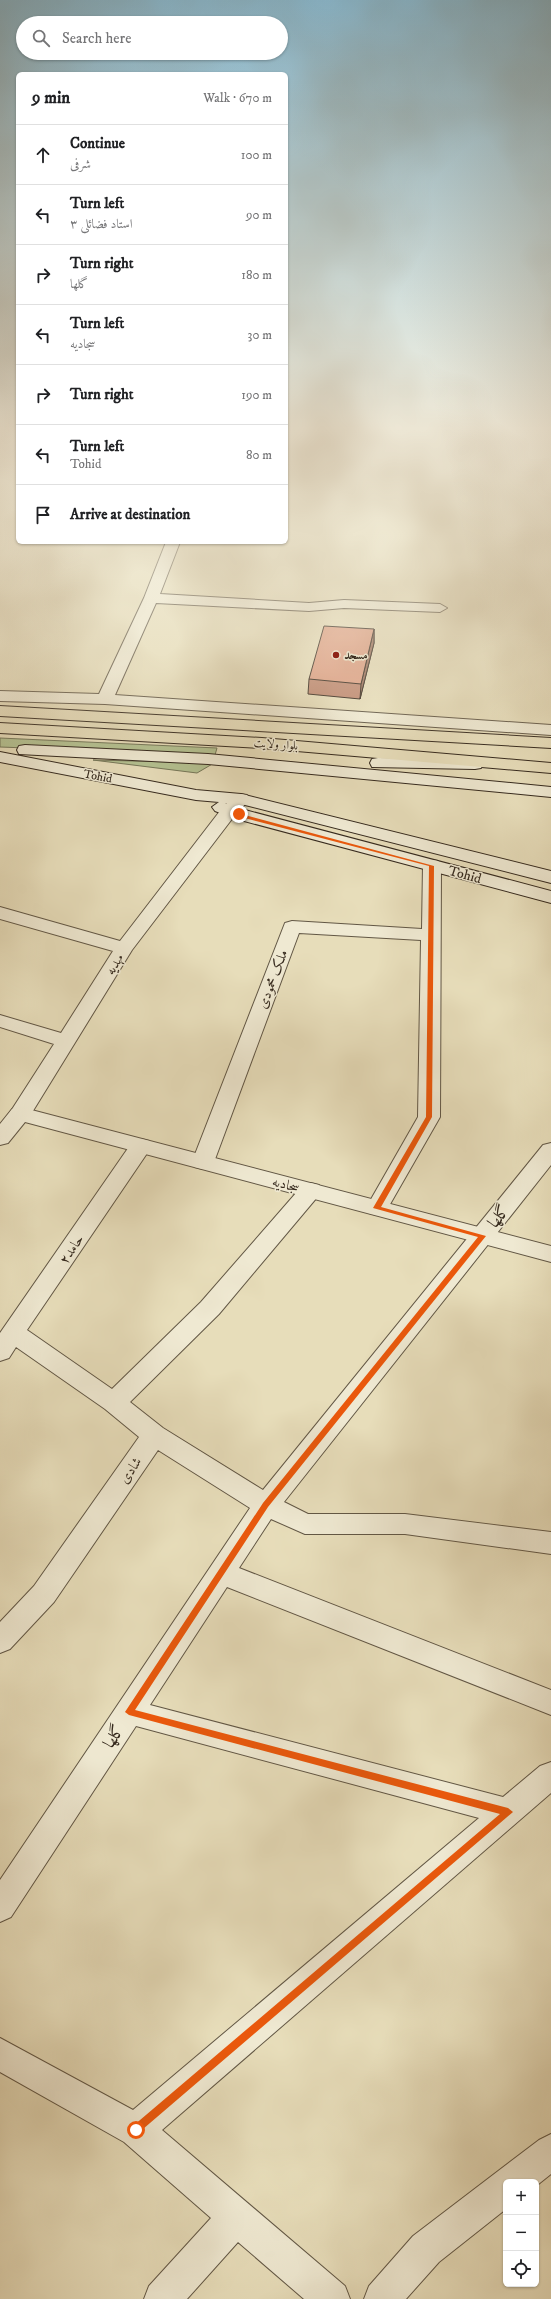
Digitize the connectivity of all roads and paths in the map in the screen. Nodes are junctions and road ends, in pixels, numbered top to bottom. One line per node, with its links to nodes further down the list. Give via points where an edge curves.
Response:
1 (171, 544): 2 (street)
2 (151, 598): 3 (street, via 309,607 344,604); 5 (street)
3 (440, 608)
4 (0, 696): 5 (street)
5 (105, 700): 8 (street)
6 (0, 711): 9 (main road, بلوار ولایت)
7 (0, 728): 13 (main road, بلوار ولایت, via 262,743)
8 (551, 730)
9 (551, 743)
10 (0, 749): 12 (street)
11 (0, 757): 16 (street, Tohid)
12 (208, 759): 13 (street); 15 (street)
13 (530, 766): 14 (main road, بلوار ولایت)
14 (551, 768)
15 (551, 792)
16 (235, 805): 17 (street, Tohid); 18 (street, Tohid); 22 (street, مهدیه)
17 (432, 866): 19 (street, Tohid); 21 (street)
18 (551, 877)
19 (551, 897)
20 (0, 913): 22 (street)
21 (431, 935): 29 (street, ملک محمودی, via 292,927); 31 (street, via 429,1117)
22 (124, 948): 24 (street, مهدیه)
23 (0, 1021): 24 (street)
24 (67, 1042): 25 (street, مهدیه)
25 (20, 1114): 26 (street, مهدیه); 27 (street, سجادیه)
26 (0, 1138)
27 (141, 1146): 29 (street, سجادیه); 34 (street, حامد۲)
28 (551, 1150): 32 (street, گلها)
29 (203, 1162): 30 (street, سجادیه)
30 (311, 1190): 31 (street, سجادیه); 35 (street, via 210,1308)
31 (377, 1208): 32 (street, سجادیه)
32 (482, 1236): 33 (street, سجادیه); 37 (street, گلها)
33 (551, 1254)
34 (7, 1343): 35 (street)
35 (114, 1403): 36 (street)
36 (154, 1435): 37 (street); 40 (street, شادی, via 44,1594)
37 (266, 1505): 38 (street, via 305,1524 405,1524); 39 (street, گلها)
38 (551, 1543)
39 (221, 1573): 41 (street); 42 (street, گلها)
40 (0, 1641)
41 (551, 1703)
42 (129, 1712): 44 (street); 45 (street, گلها)
43 (551, 1775): 44 (street)
44 (508, 1812): 47 (street)
45 (0, 1907)
46 (0, 2054): 47 (street)
47 (136, 2130): 51 (street)
48 (551, 2152): 49 (street)
49 (516, 2179)
50 (503, 2189): 54 (street, via 426,2249)
51 (237, 2217): 52 (street); 53 (street)
52 (162, 2299)
53 (332, 2299)
54 (382, 2299)

